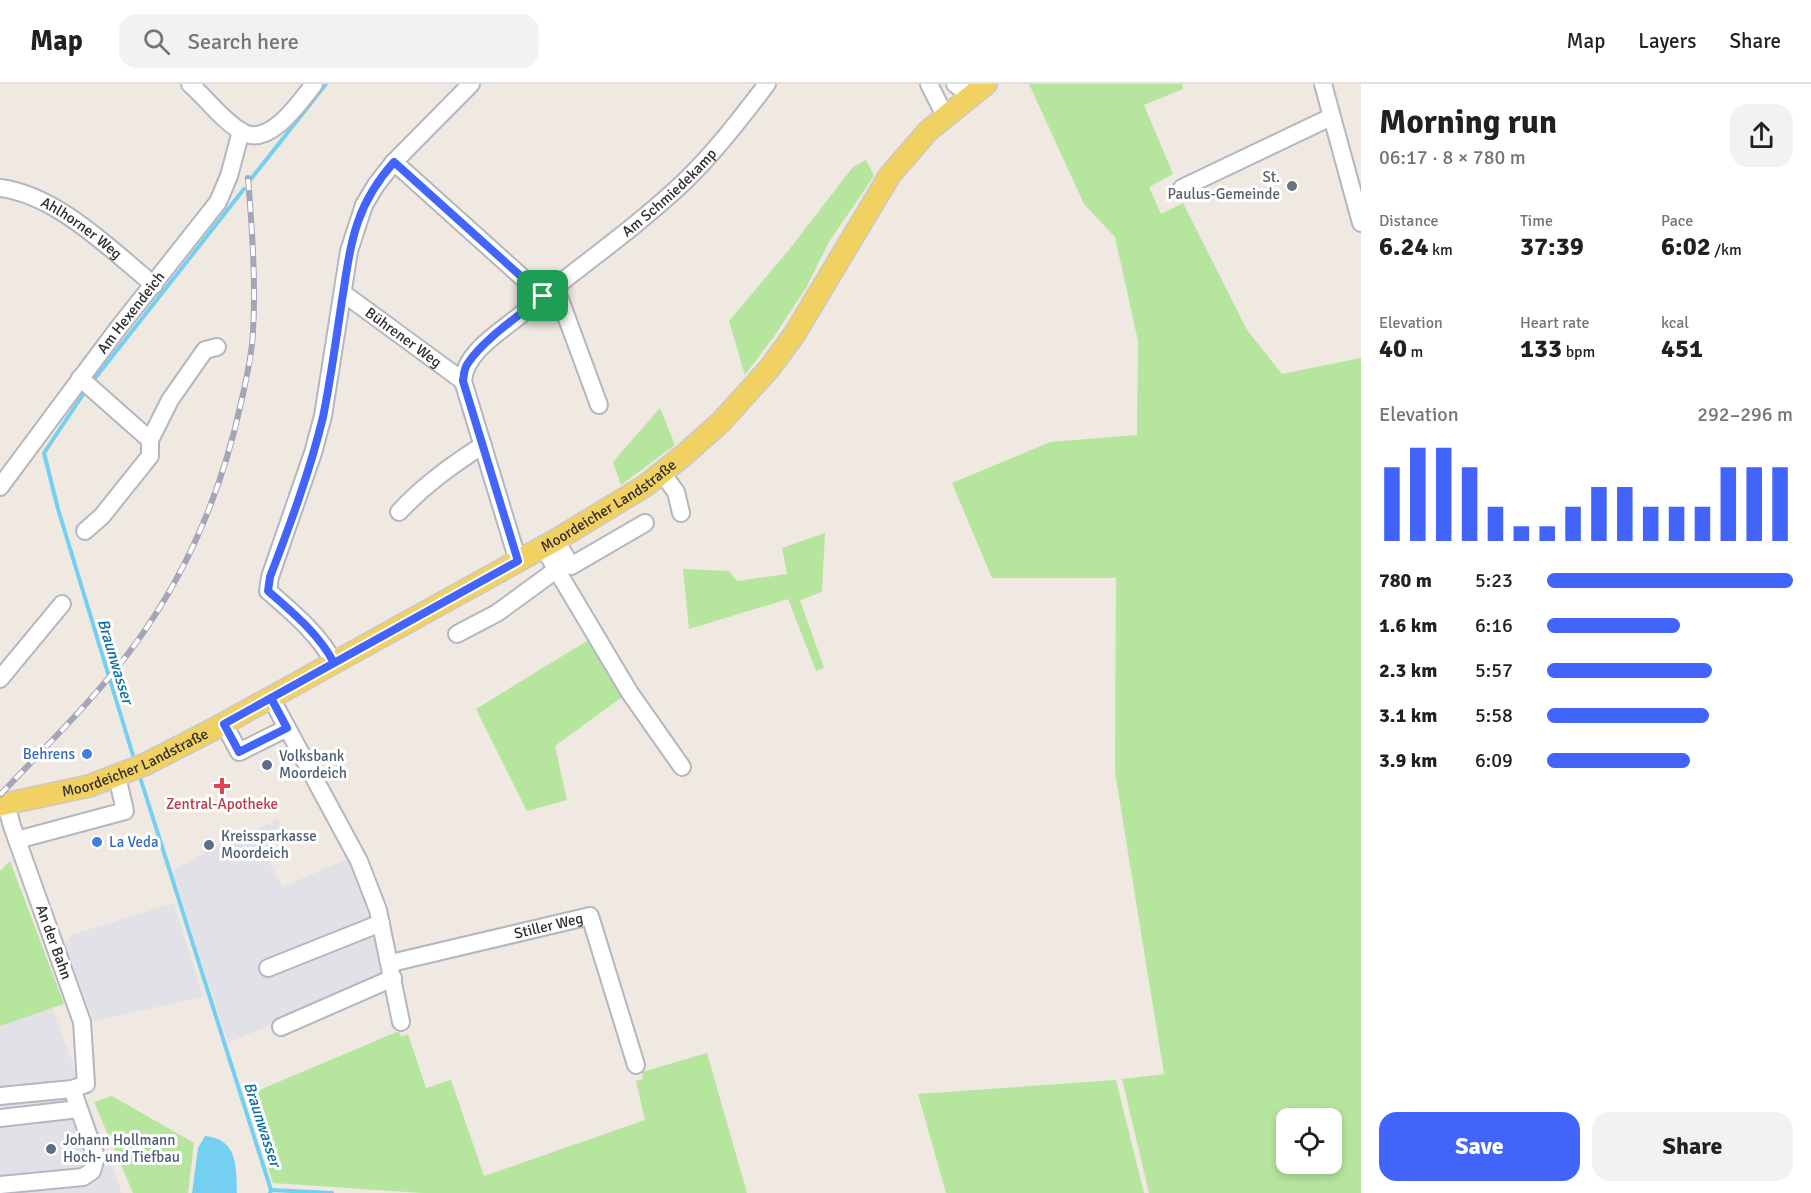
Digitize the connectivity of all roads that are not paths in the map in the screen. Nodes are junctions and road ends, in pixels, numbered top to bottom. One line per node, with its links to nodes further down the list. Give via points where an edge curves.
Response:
1 (190, 84): 10 (street)
2 (314, 84): 10 (street, via 292,111 266,133 255,136)
3 (471, 84): 11 (street)
4 (767, 84): 16 (street, Am Schmiedekamp, via 685,181)
5 (928, 84): 8 (street)
6 (1323, 84): 9 (street)
7 (970, 88): 8 (main road, Moordeicher Landstraße)
8 (945, 116): 24 (main road, Moordeicher Landstraße, via 884,183 815,303 774,363 721,422)
9 (1331, 117): 13 (street); 14 (street)
10 (243, 132): 15 (street, Am Hexendeich, via 218,202)
11 (394, 162): 16 (street); 17 (street, via 370,195 355,227)
12 (0, 188): 15 (street, Ahlhorner Weg, via 22,193 56,209)
13 (1182, 188)
14 (1361, 223)
15 (154, 285): 19 (street, Am Hexendeich)
16 (549, 291): 20 (street, Am Schmiedekamp, via 478,351 467,364); 21 (street)
17 (343, 293): 20 (street, Bührener Weg); 35 (street, via 318,434 268,591 301,620)
18 (217, 347): 22 (street, via 205,350 170,400)
19 (80, 378): 22 (street); 25 (street, Am Hexendeich)
20 (463, 381): 23 (street)
21 (598, 405)
22 (150, 440): 29 (street, via 150,456 102,516)
23 (483, 445): 26 (street, via 421,488); 31 (street)
24 (662, 473): 27 (street, via 676,492); 30 (main road, Moordeicher Landstraße)
25 (0, 487)
26 (399, 512)
27 (681, 513)
28 (645, 523): 30 (street, via 571,567)
29 (85, 531)
30 (550, 544): 31 (main road, Moordeicher Landstraße); 32 (street)
31 (518, 561): 35 (main road, Moordeicher Landstraße)
32 (556, 570): 34 (street, via 497,613); 40 (street, via 630,693)
33 (62, 604): 36 (street)
34 (457, 634)
35 (334, 663): 37 (main road, Moordeicher Landstraße)
36 (0, 679)
37 (271, 698): 38 (main road, Moordeicher Landstraße); 39 (street)
38 (224, 724): 39 (street, via 239,752); 41 (main road, Moordeicher Landstraße)
39 (287, 728): 44 (street, via 358,861)
40 (682, 767)
41 (122, 774): 42 (main road, Moordeicher Landstraße, via 89,786); 43 (street, via 125,811)
42 (3, 804): 43 (street, An der Bahn)
43 (10, 832): 50 (street, An der Bahn, via 82,1022)
44 (381, 923): 45 (street); 46 (street)
45 (268, 968)
46 (392, 971): 47 (street); 48 (street); 49 (street, Stiller Weg, via 590,916)
47 (401, 1022)
48 (281, 1027)
49 (636, 1065)
50 (79, 1086): 51 (street); 52 (street, An der Bahn)
51 (0, 1096)
52 (79, 1109): 53 (street); 54 (street, An der Bahn, via 96,1157 92,1171 83,1177)
53 (0, 1118)
54 (0, 1185)

